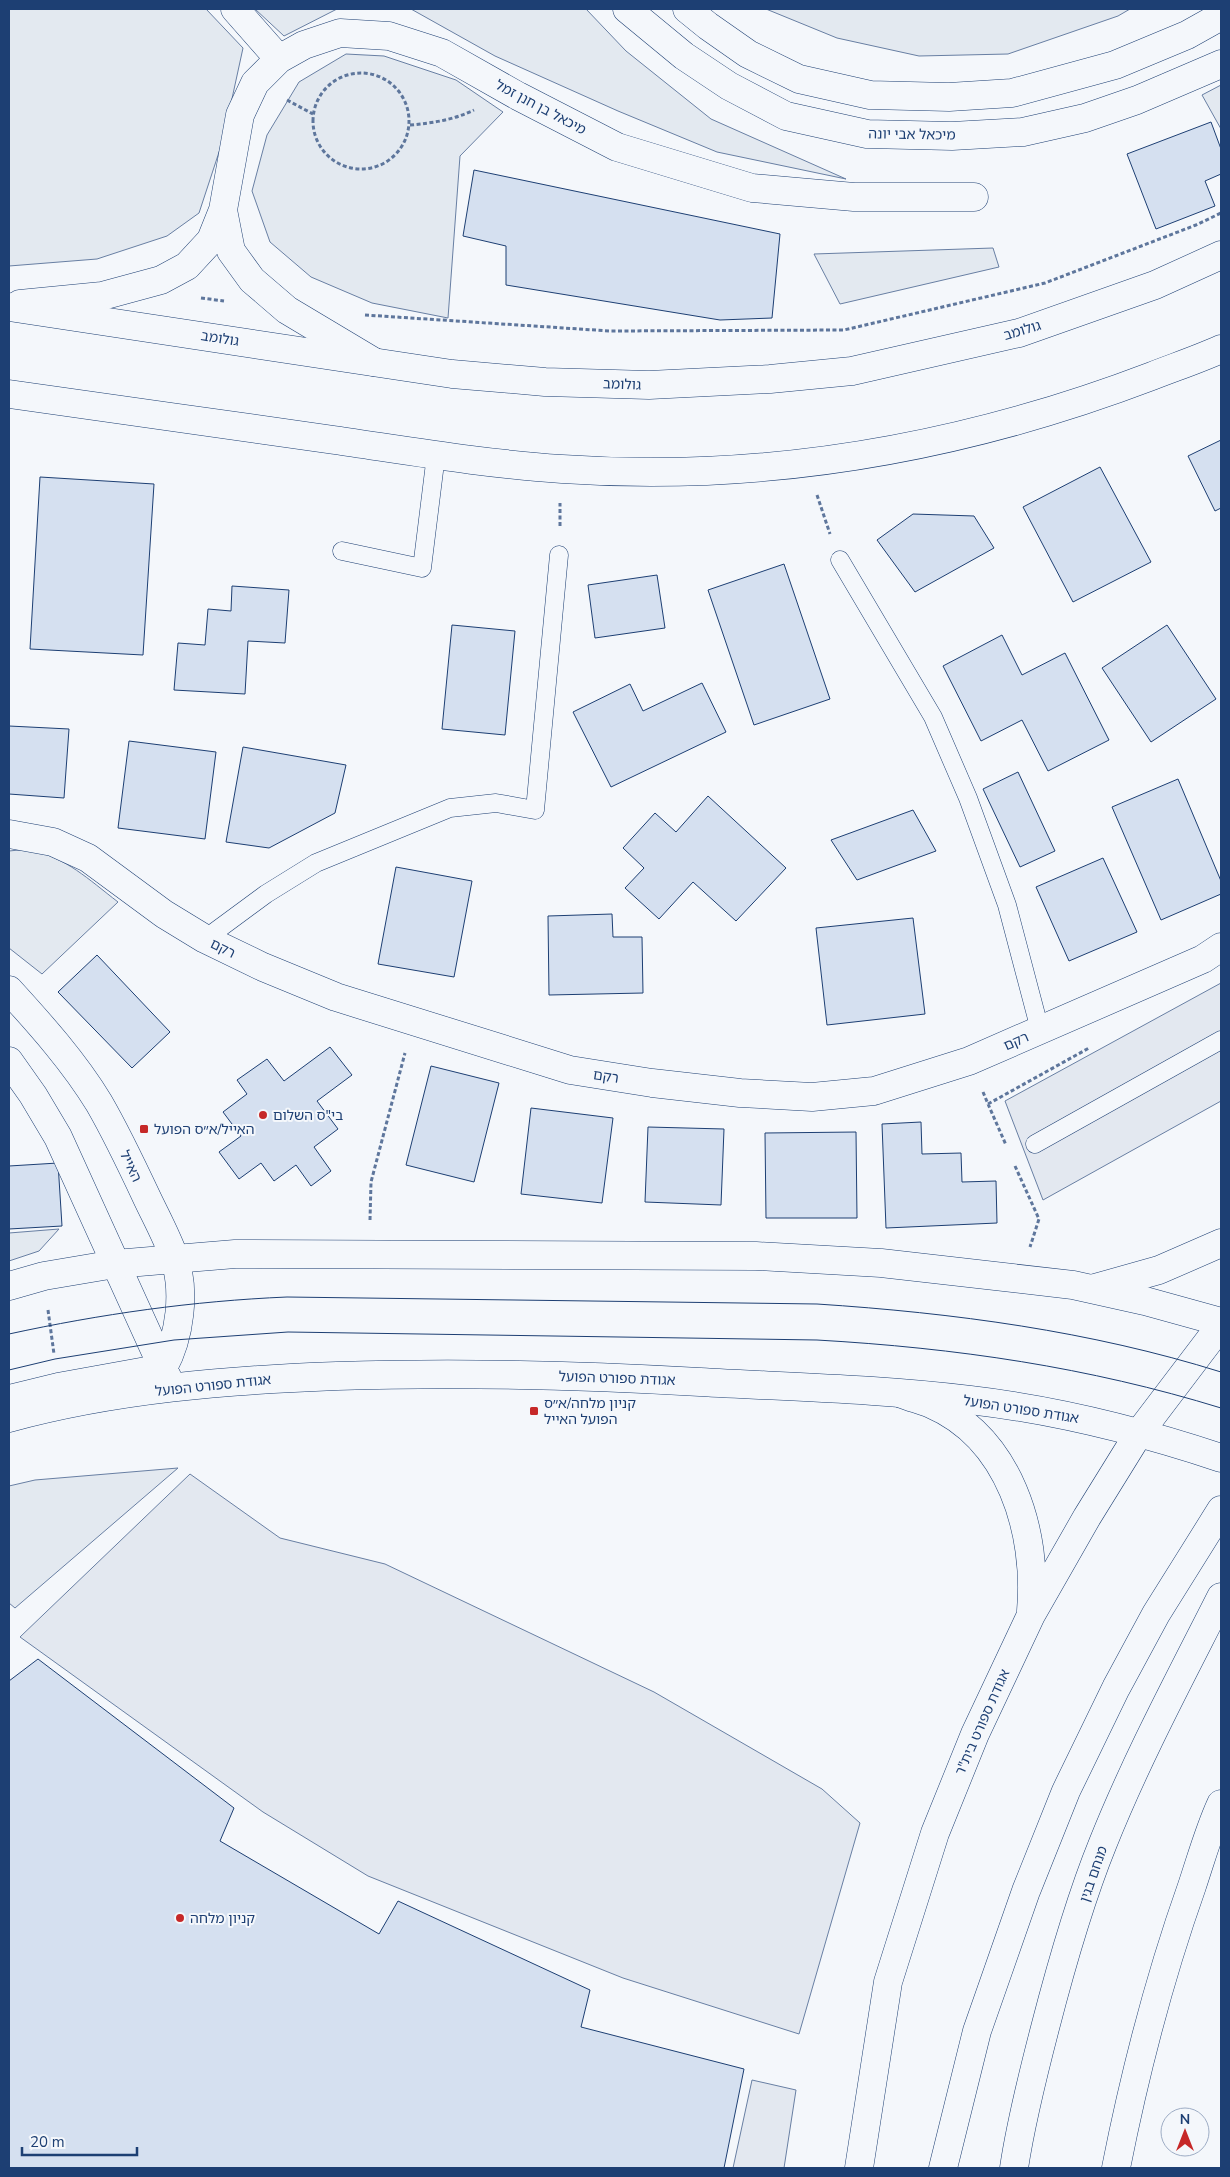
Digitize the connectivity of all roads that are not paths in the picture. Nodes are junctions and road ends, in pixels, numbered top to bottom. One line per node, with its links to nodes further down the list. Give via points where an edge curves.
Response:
1 (235, 9): 5 (main road)
2 (627, 9): 6 (main road, מיכאל אבי יונה, via 684,56 729,86 786,116 867,134 952,136 1023,132 1085,118)
3 (687, 9): 4 (main road, via 748,54 799,79 870,95 949,97 1012,93 1115,65 1187,35)
4 (1221, 16)
5 (278, 59): 7 (main road, מיכאל בן חנן זמל, via 304,45 340,33 389,36 442,53 617,147 752,188 854,197); 8 (main road, מיכאל בן חנן זמל, via 254,83 240,115)
6 (1221, 64)
7 (974, 197)
8 (223, 210): 10 (main road, מיכאל בן חנן זמל, via 211,240 188,266 161,280 102,296); 12 (main road, מיכאל בן חנן זמל, via 231,252 252,280 287,310)
9 (1221, 255): 12 (main road, גולומב, via 1155,285 1019,332 852,371 649,385 545,382 452,374)
10 (9, 306): 12 (main road, גולומב)
11 (1221, 349): 14 (main road, via 1098,396 982,431 806,464 649,472 562,469)
12 (374, 362)
13 (9, 394): 14 (main road)
14 (436, 455): 15 (lane, via 422,568)
15 (342, 551)
16 (559, 555): 19 (lane, via 535,810 496,803 450,808 316,863 266,894)
17 (840, 560): 22 (lane, via 933,717 968,798 1008,905)
18 (11, 835): 19 (main road, רקם, via 53,842 88,858 164,914)
19 (205, 939): 22 (main road, רקם, via 336,997 570,1070 740,1093 812,1097 874,1091 969,1061)
20 (1221, 947): 22 (main road, רקם, via 1203,959)
21 (9, 990): 27 (main road, האייל, via 68,1058 98,1102)
22 (1040, 1030)
23 (1221, 1040): 25 (lane)
24 (9, 1061): 28 (main road, via 58,1136)
25 (1035, 1144)
26 (1221, 1243): 30 (main road, via 1158,1270)
27 (174, 1258): 28 (main road); 30 (main road, via 287,1253 756,1256 881,1264); 32 (main road, האייל, via 179,1311)
28 (115, 1264): 29 (main road, via 44,1276); 32 (main road)
29 (9, 1286)
30 (1095, 1288): 31 (main road)
31 (1221, 1323): 36 (main road, אגודת ספורט בית"ר)
32 (168, 1378): 33 (main road, אגודת ספורט הפועל, via 455,1374 630,1378); 34 (main road, via 58,1387); 35 (main road, אגודת ספורט הפועל, via 105,1398)
33 (902, 1394): 36 (main road, אגודת ספורט הפועל, via 1021,1408); 40 (main road, via 932,1404 976,1434 1008,1477 1020,1507 1032,1562)
34 (9, 1399)
35 (9, 1418)
36 (1139, 1433): 37 (main road, אגודת ספורט הפועל); 40 (main road, אגודת ספורט בית"ר, via 1086,1517)
37 (1220, 1458)
38 (1221, 1510): 43 (main road, via 1156,1614 1066,1791 1026,1891 977,2031)
39 (1221, 1597): 44 (main road, מנחם בגין, via 1147,1742 1102,1844 1062,1964 1036,2062)
40 (1031, 1615): 42 (main road, אגודת ספורט בית"ר, via 975,1734 935,1833 907,1916 888,1982)
41 (1221, 1804): 45 (main road, via 1148,2024)
42 (859, 2168)
43 (943, 2168)
44 (1014, 2168)
45 (1116, 2168)

